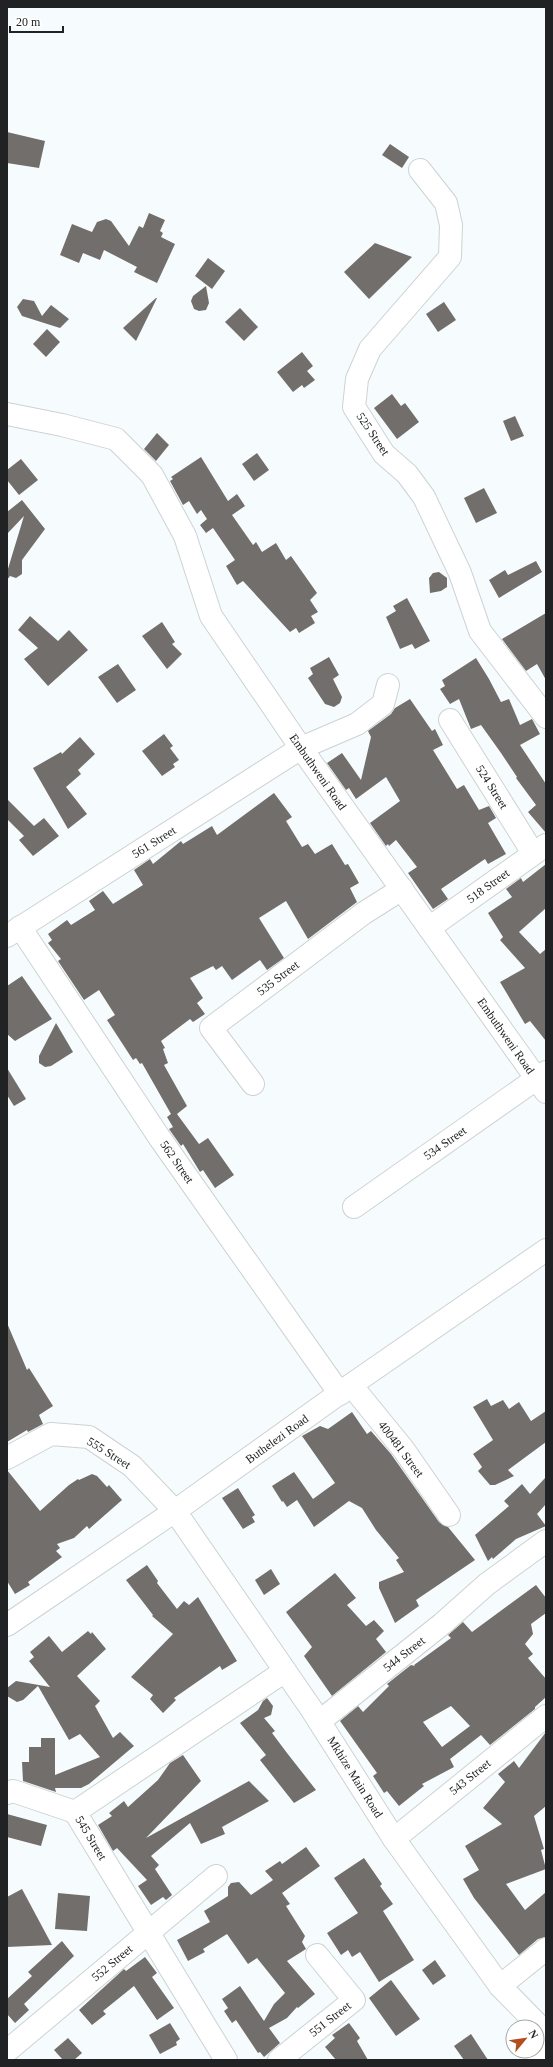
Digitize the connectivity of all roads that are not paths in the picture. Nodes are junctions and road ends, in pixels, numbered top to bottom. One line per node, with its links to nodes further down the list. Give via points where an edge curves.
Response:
1 (420, 170): 4 (street, 525 Street, via 446,203 451,225 450,257 370,349 357,379 354,407 384,454 407,474 424,497 460,573 480,631)
2 (7, 414): 6 (street, Embuthweni Road, via 116,439 152,476 185,536 211,616)
3 (388, 684): 6 (street, via 383,704 357,724)
4 (546, 717)
5 (450, 720): 7 (street, 524 Street)
6 (301, 748): 8 (street, Embuthweni Road); 10 (street, 561 Street)
7 (540, 849): 9 (street, 518 Street)
8 (402, 889): 9 (street, Embuthweni Road); 12 (street, 535 Street, via 364,913 211,1028)
9 (430, 928): 11 (street, Embuthweni Road)
10 (14, 931): 15 (street, 562 Street, via 159,1137)
11 (543, 1081): 13 (street, 534 Street)
12 (253, 1084)
13 (354, 1207)
14 (546, 1250): 15 (street, Buthelezi Road)
15 (346, 1389): 17 (street, Buthelezi Road); 18 (street, 400481 Street, via 404,1450)
16 (7, 1458): 17 (street, 555 Street, via 50,1434 88,1437 132,1466)
17 (175, 1511): 20 (street, Buthelezi Road); 21 (street, Mkhize Main Road)
18 (449, 1515)
19 (546, 1541): 23 (street, 544 Street, via 487,1584 442,1624)
20 (7, 1625)
21 (284, 1671): 23 (street, Mkhize Main Road); 25 (street, 545 Street)
22 (546, 1716): 26 (street, 543 Street)
23 (320, 1722): 26 (street, Mkhize Main Road)
24 (7, 1793): 25 (street, via 13,1791)
25 (75, 1812): 28 (street, 545 Street)
26 (394, 1839): 31 (street, Mkhize Main Road)
27 (216, 1876): 28 (street, 552 Street)
28 (149, 1932): 33 (street, 552 Street); 35 (street, 545 Street)
29 (546, 1949): 31 (street)
30 (317, 1955): 36 (street, 551 Street, via 354,2000)
31 (500, 1986): 32 (street, Mkhize Main Road)
32 (546, 2033)
33 (7, 2051)
34 (546, 2054): 37 (street)
35 (226, 2060)
36 (279, 2060)
37 (538, 2060)

